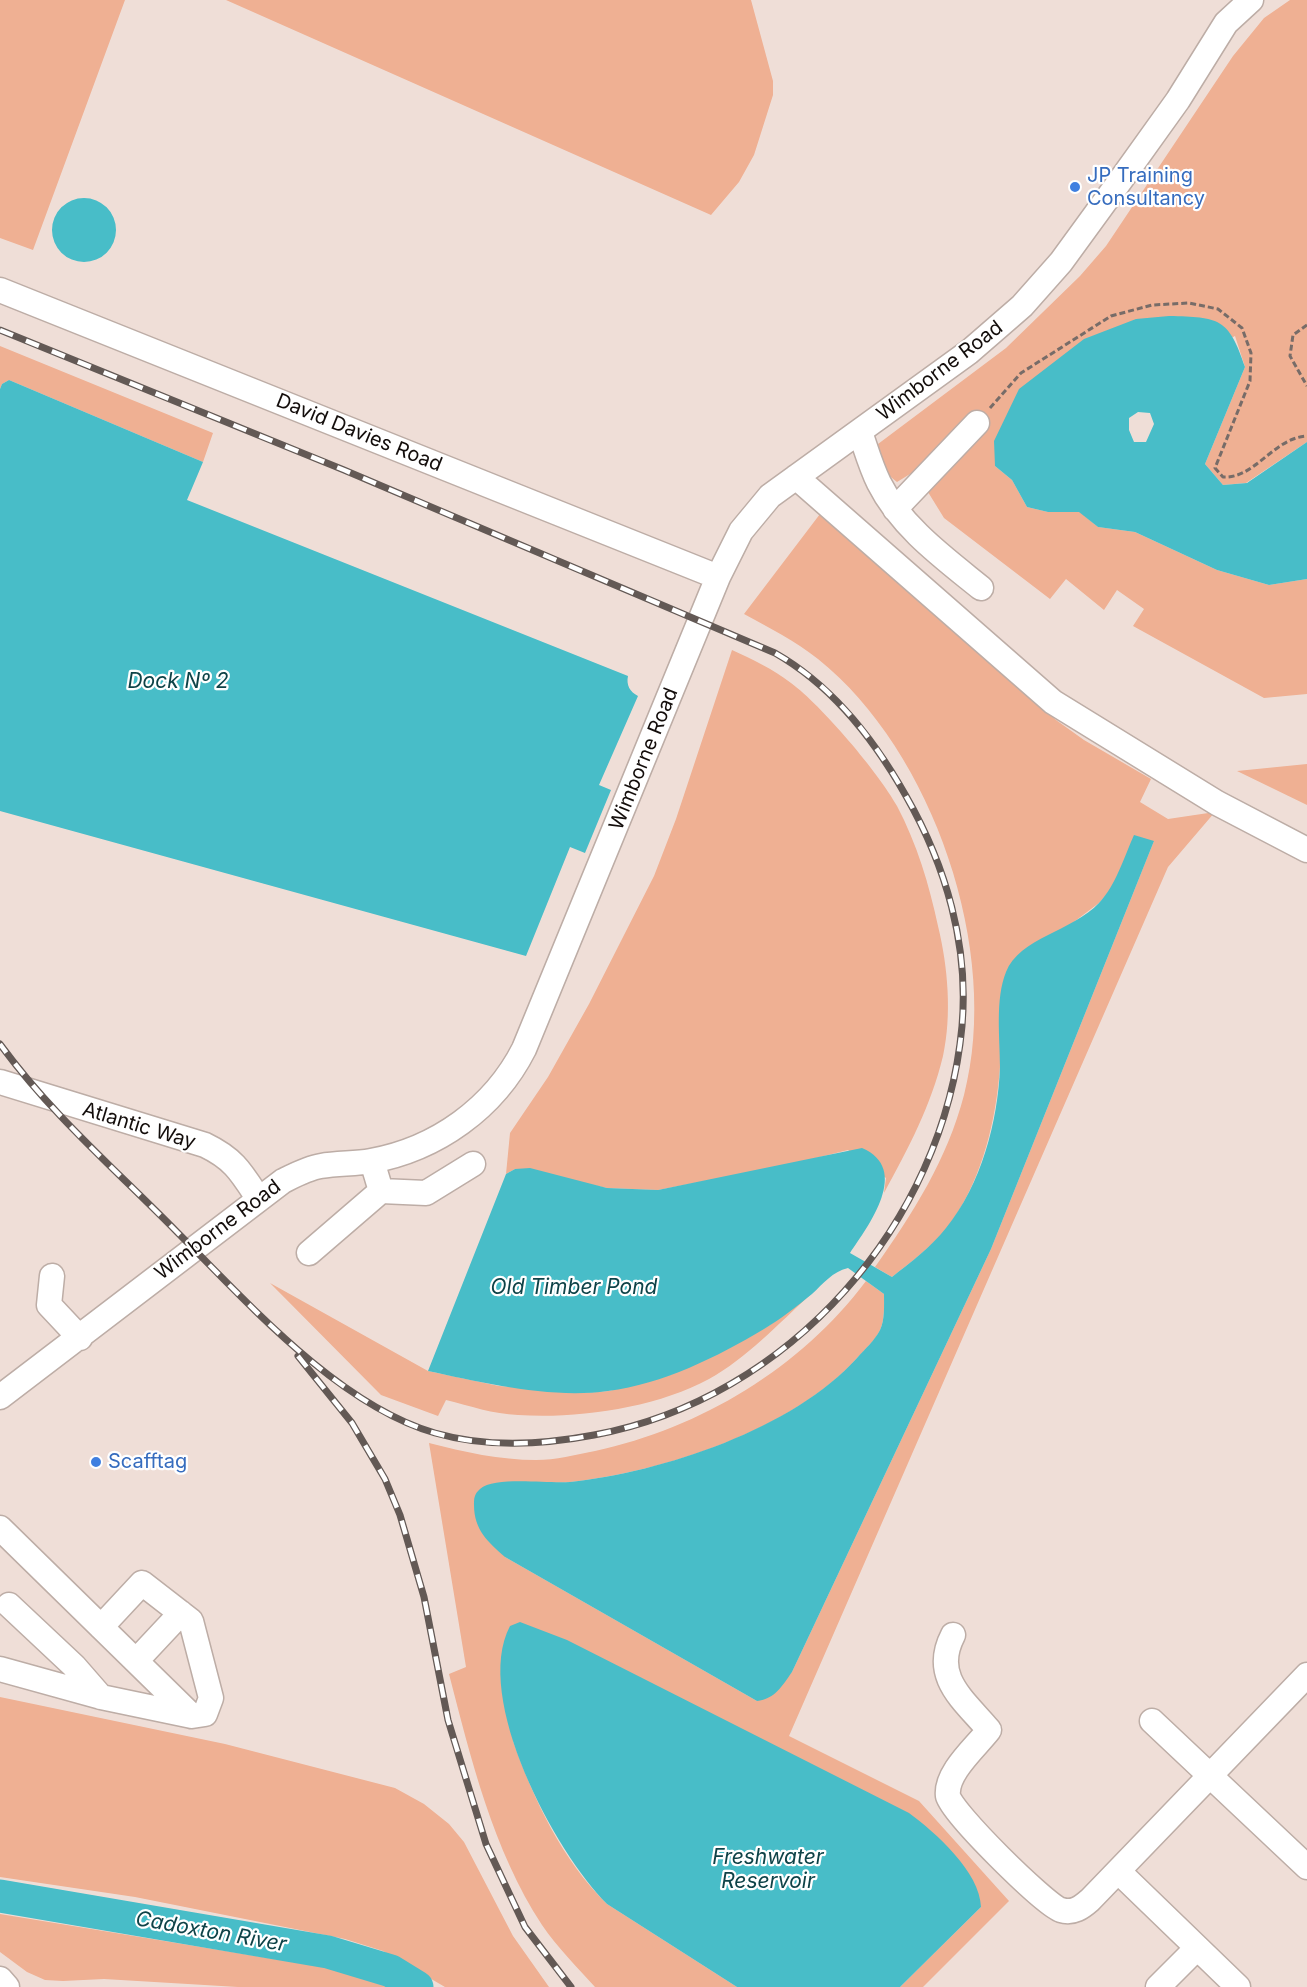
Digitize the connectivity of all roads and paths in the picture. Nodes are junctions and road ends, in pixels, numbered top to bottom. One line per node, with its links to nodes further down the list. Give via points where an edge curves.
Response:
1 (1251, 0): 2 (street, Wimborne Road)
2 (1228, 11): 7 (street, Wimborne Road, via 1158,129 1041,284 989,337)
3 (0, 290): 11 (street, David Davies Road)
4 (1307, 325): 5 (path, via 1293,335 1290,356)
5 (1307, 386)
6 (977, 423): 8 (path, via 1021,373 1112,316 1152,305 1189,303 1218,309 1242,328 1251,353 1250,381 1215,468 1223,477 1233,478 1248,471 1269,452); 10 (street)
7 (860, 432): 9 (street, Wimborne Road); 10 (street, via 879,483)
8 (1307, 436)
9 (796, 477): 11 (street, Wimborne Road, via 754,513); 13 (street, via 1053,702 1217,803)
10 (895, 509): 12 (street, via 934,551)
11 (718, 577): 15 (street, Wimborne Road, via 510,1075 482,1106 452,1130 407,1152)
12 (981, 588)
13 (1307, 850)
14 (0, 1082): 18 (street, Atlantic Way, via 205,1145 237,1165)
15 (372, 1161): 17 (street); 18 (street, Wimborne Road, via 309,1169)
16 (473, 1164): 17 (street, via 426,1193)
17 (381, 1191): 19 (street)
18 (258, 1198): 21 (street, Wimborne Road)
19 (309, 1253)
20 (52, 1276): 21 (street, via 49,1305)
21 (80, 1338): 22 (street, Wimborne Road)
22 (4, 1386)
23 (0, 1528): 26 (street)
24 (3, 1606): 31 (street, via 74,1666)
25 (181, 1613): 26 (street, via 142,1583); 28 (street); 32 (street, via 191,1621 211,1698 206,1714)
26 (101, 1627): 28 (street)
27 (953, 1635): 36 (street, via 944,1662 948,1678 989,1730 951,1779 951,1804 1058,1910 1071,1911 1083,1906)
28 (136, 1661): 32 (street)
29 (0, 1669): 31 (street)
30 (1307, 1675): 34 (street)
31 (101, 1697): 32 (street)
32 (192, 1716)
33 (1152, 1721): 34 (street)
34 (1211, 1777): 35 (street); 36 (street)
35 (1307, 1867)
36 (1119, 1872): 37 (street)
37 (1197, 1948): 40 (street); 41 (street)
38 (0, 1979): 39 (street)
39 (7, 1987)
40 (1158, 1987)
41 (1238, 1987)

